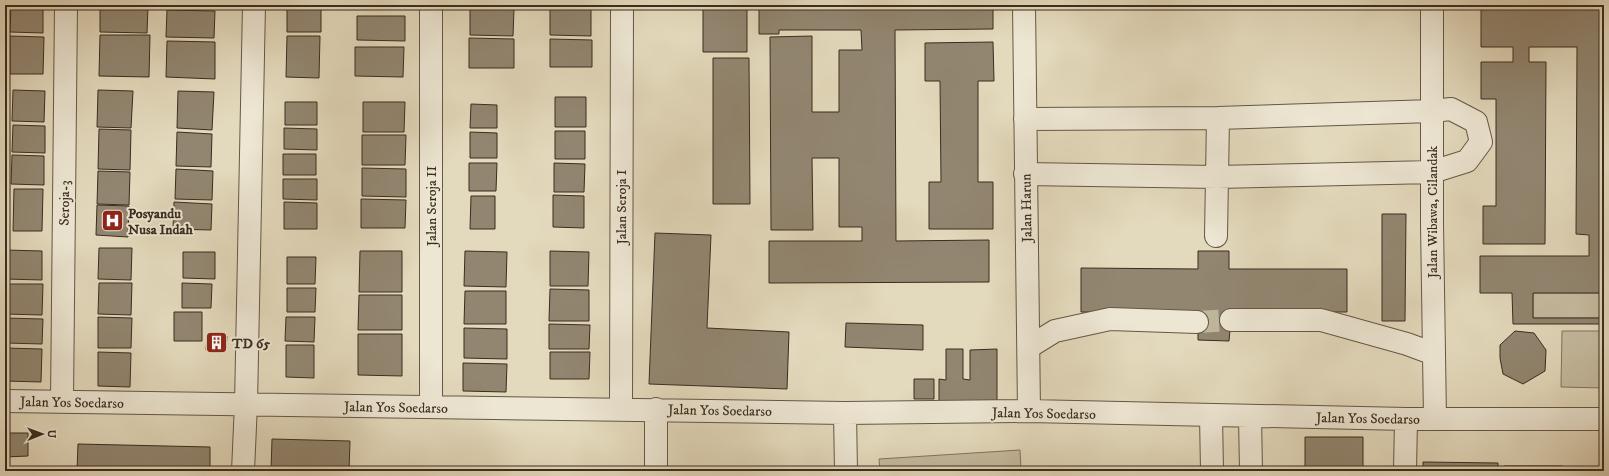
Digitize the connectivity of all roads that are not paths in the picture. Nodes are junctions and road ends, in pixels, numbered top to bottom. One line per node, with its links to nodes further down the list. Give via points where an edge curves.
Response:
1 (66, 5): 19 (street, Seroja-3)
2 (254, 5): 20 (street)
3 (432, 5): 21 (street, Jalan Seroja II)
4 (622, 5): 23 (street, Jalan Seroja I)
5 (1024, 5): 9 (street, Jalan Harun)
6 (1432, 5): 7 (street, Jalan Wibawa, Cilandak)
7 (1432, 111): 8 (street); 10 (street, Jalan Wibawa, Cilandak); 10 (street, via 1450,109 1476,122 1481,142 1467,161)
8 (1218, 118): 9 (street); 12 (street)
9 (1025, 119): 11 (street, Jalan Harun)
10 (1432, 172): 12 (street); 17 (street, Jalan Wibawa, Cilandak)
11 (1025, 174): 12 (street); 16 (street, Jalan Harun)
12 (1217, 177): 13 (street)
13 (1216, 236)
14 (1231, 320): 17 (street, via 1321,320)
15 (1197, 322): 16 (street, via 1110,320 1055,331)
16 (1029, 347): 24 (street, Jalan Harun)
17 (1434, 354): 28 (street, Jalan Wibawa, Cilandak)
18 (5, 401): 19 (street, Jalan Yos Soedarso)
19 (62, 401): 20 (street, Jalan Yos Soedarso)
20 (246, 404): 21 (street, Jalan Yos Soedarso); 31 (street)
21 (431, 407): 23 (street, Jalan Yos Soedarso)
22 (656, 409): 23 (street, Jalan Yos Soedarso); 25 (street, Jalan Yos Soedarso); 32 (street)
23 (621, 410)
24 (1029, 412): 25 (street, Jalan Yos Soedarso); 26 (street, Jalan Yos Soedarso)
25 (845, 413): 33 (street)
26 (1211, 416): 27 (street, Jalan Yos Soedarso); 34 (street)
27 (1250, 416): 29 (street, Jalan Yos Soedarso); 35 (street)
28 (1436, 418): 29 (street, Jalan Yos Soedarso); 30 (street, Jalan Yos Soedarso)
29 (1406, 419): 36 (street)
30 (1604, 419)
31 (243, 471)
32 (656, 471)
33 (846, 471)
34 (1212, 471)
35 (1251, 471)
36 (1405, 471)

